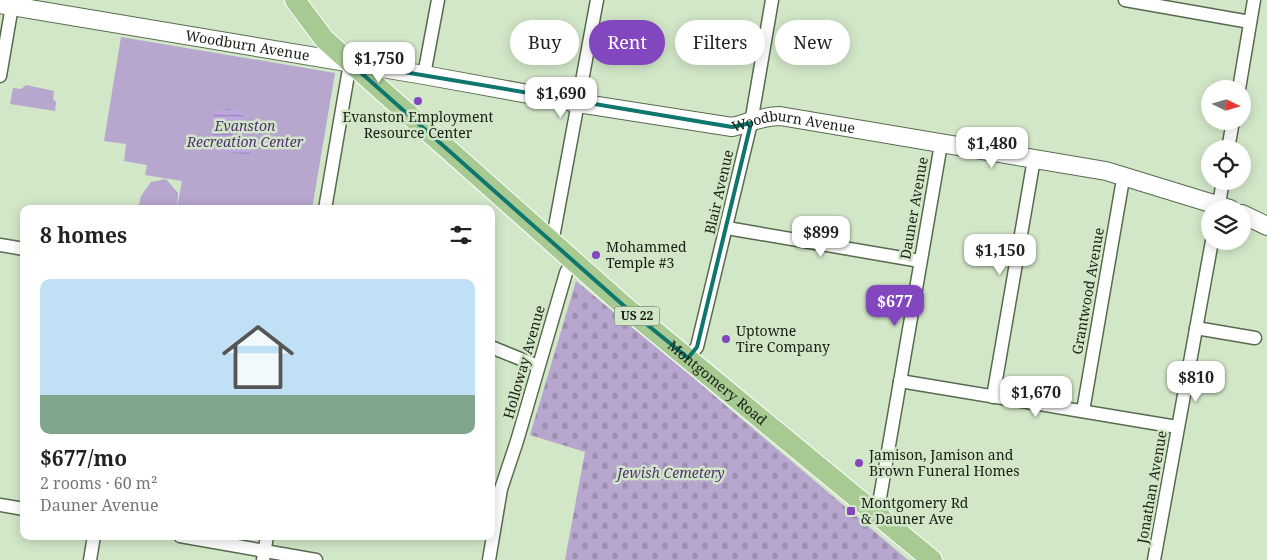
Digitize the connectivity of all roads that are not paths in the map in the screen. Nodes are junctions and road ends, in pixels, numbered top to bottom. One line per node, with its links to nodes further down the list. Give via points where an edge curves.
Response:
1 (295, 0): 9 (main road, US 22, via 324,39)
2 (438, 0): 10 (street)
3 (597, 0): 13 (street)
4 (772, 0): 14 (street, Blair Avenue)
5 (1125, 0): 8 (street)
6 (1254, 0): 8 (street)
7 (6, 5): 9 (street, Woodburn Avenue); 11 (street)
8 (1250, 22): 12 (street)
9 (350, 63): 10 (street, Woodburn Avenue); 19 (street); 23 (main road, Montgomery Road / US 22)
10 (424, 74): 13 (street, Woodburn Avenue)
11 (0, 76)
12 (1240, 80)
13 (578, 103): 14 (street, Woodburn Avenue, via 732,127); 23 (street)
14 (751, 123): 15 (street, Woodburn Avenue, via 765,116 780,116); 22 (street, Blair Avenue)
15 (941, 144): 16 (street, Woodburn Avenue); 28 (street, Dauner Avenue)
16 (1034, 159): 17 (street, Woodburn Avenue); 35 (street)
17 (1126, 177): 18 (street, Woodburn Avenue); 36 (street, Grantwood Avenue)
18 (1201, 200)
19 (326, 205)
20 (1251, 218): 21 (street)
21 (1267, 226)
22 (726, 228): 28 (street); 32 (street, Blair Avenue, via 697,347)
23 (552, 243): 27 (main road, Montgomery Road / US 22)
24 (0, 245): 25 (street)
25 (20, 248)
26 (1210, 250): 29 (street, Jonathan Avenue)
27 (572, 261): 32 (main road, Montgomery Road / US 22); 33 (street, Holloway Avenue)
28 (920, 261): 34 (street, Dauner Avenue)
29 (1196, 328): 30 (street); 37 (street, Jonathan Avenue)
30 (1255, 338)
31 (495, 349): 33 (street)
32 (688, 358): 41 (main road, Montgomery Road / US 22)
33 (538, 366): 38 (street, Holloway Avenue, via 517,441)
34 (900, 381): 35 (street); 41 (street, Dauner Avenue)
35 (993, 397): 36 (street)
36 (1083, 411): 37 (street)
37 (1177, 427): 51 (street, Jonathan Avenue)
38 (496, 487)
39 (0, 505): 40 (street)
40 (20, 508)
41 (878, 515): 50 (main road, Montgomery Road / US 22)
42 (93, 540): 47 (street)
43 (197, 540): 46 (street)
44 (266, 540): 46 (street)
45 (490, 540): 49 (street, Holloway Avenue)
46 (264, 556): 48 (street)
47 (90, 560)
48 (316, 560)
49 (488, 560)
50 (932, 560)
51 (1154, 560)

